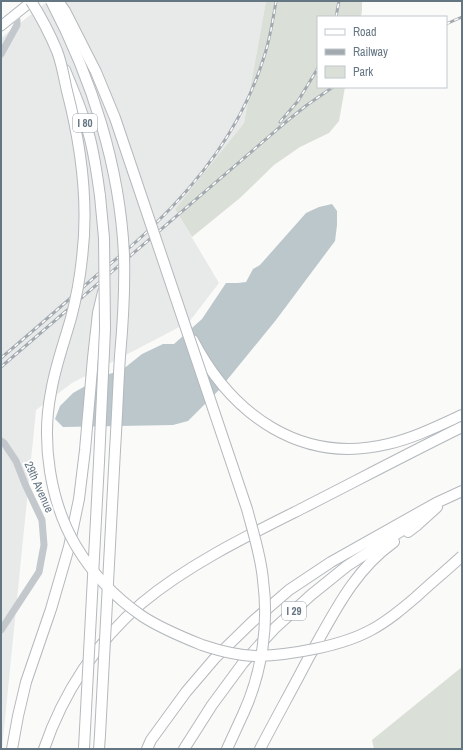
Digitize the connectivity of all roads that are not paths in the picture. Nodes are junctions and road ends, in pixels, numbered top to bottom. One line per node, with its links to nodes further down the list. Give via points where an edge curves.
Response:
1 (32, 1): 4 (main road); 6 (highway, I 80, bridge)
2 (52, 1): 22 (highway, bridge, via 84,72 103,127 120,210 124,256 124,305)
3 (58, 1): 9 (highway, bridge, via 104,91)
4 (15, 14): 5 (main road); 7 (street, via 17,25)
5 (1, 26)
6 (58, 53): 8 (highway, I 80, bridge, via 78,99 95,162 104,238); 15 (highway, bridge, via 79,148 83,181 84,238 71,316 50,393 47,440 51,479 59,506 74,543 89,566 126,604 169,631 210,648 255,656 299,652 349,640 371,631 396,614)
7 (1, 54)
8 (105, 286): 18 (highway, bridge, via 101,419); 19 (highway, bridge, via 98,313 79,499 69,547 26,682)
9 (184, 322): 10 (highway, bridge, via 207,364 231,396 269,427 305,442 345,449 381,446 404,440); 25 (highway, bridge, via 247,509 262,574 263,644 257,676)
10 (462, 415)
11 (462, 427): 17 (highway, via 240,540 192,567 142,603 114,630 86,664)
12 (1, 441): 16 (street, 29th Avenue, via 16,461 42,520 44,544 39,572)
13 (462, 491): 14 (highway, I 29); 23 (highway, via 331,562 289,590 215,658 186,692)
14 (438, 507): 24 (highway, I 29, via 347,566 275,628 243,663); 26 (highway, via 386,548 348,589)
15 (462, 556)
16 (1, 630)
17 (52, 728): 20 (highway); 21 (highway)
18 (84, 748)
19 (12, 749)
20 (44, 749)
21 (49, 749)
22 (99, 749)
23 (147, 749)
24 (184, 749)
25 (227, 749)
26 (260, 749)

